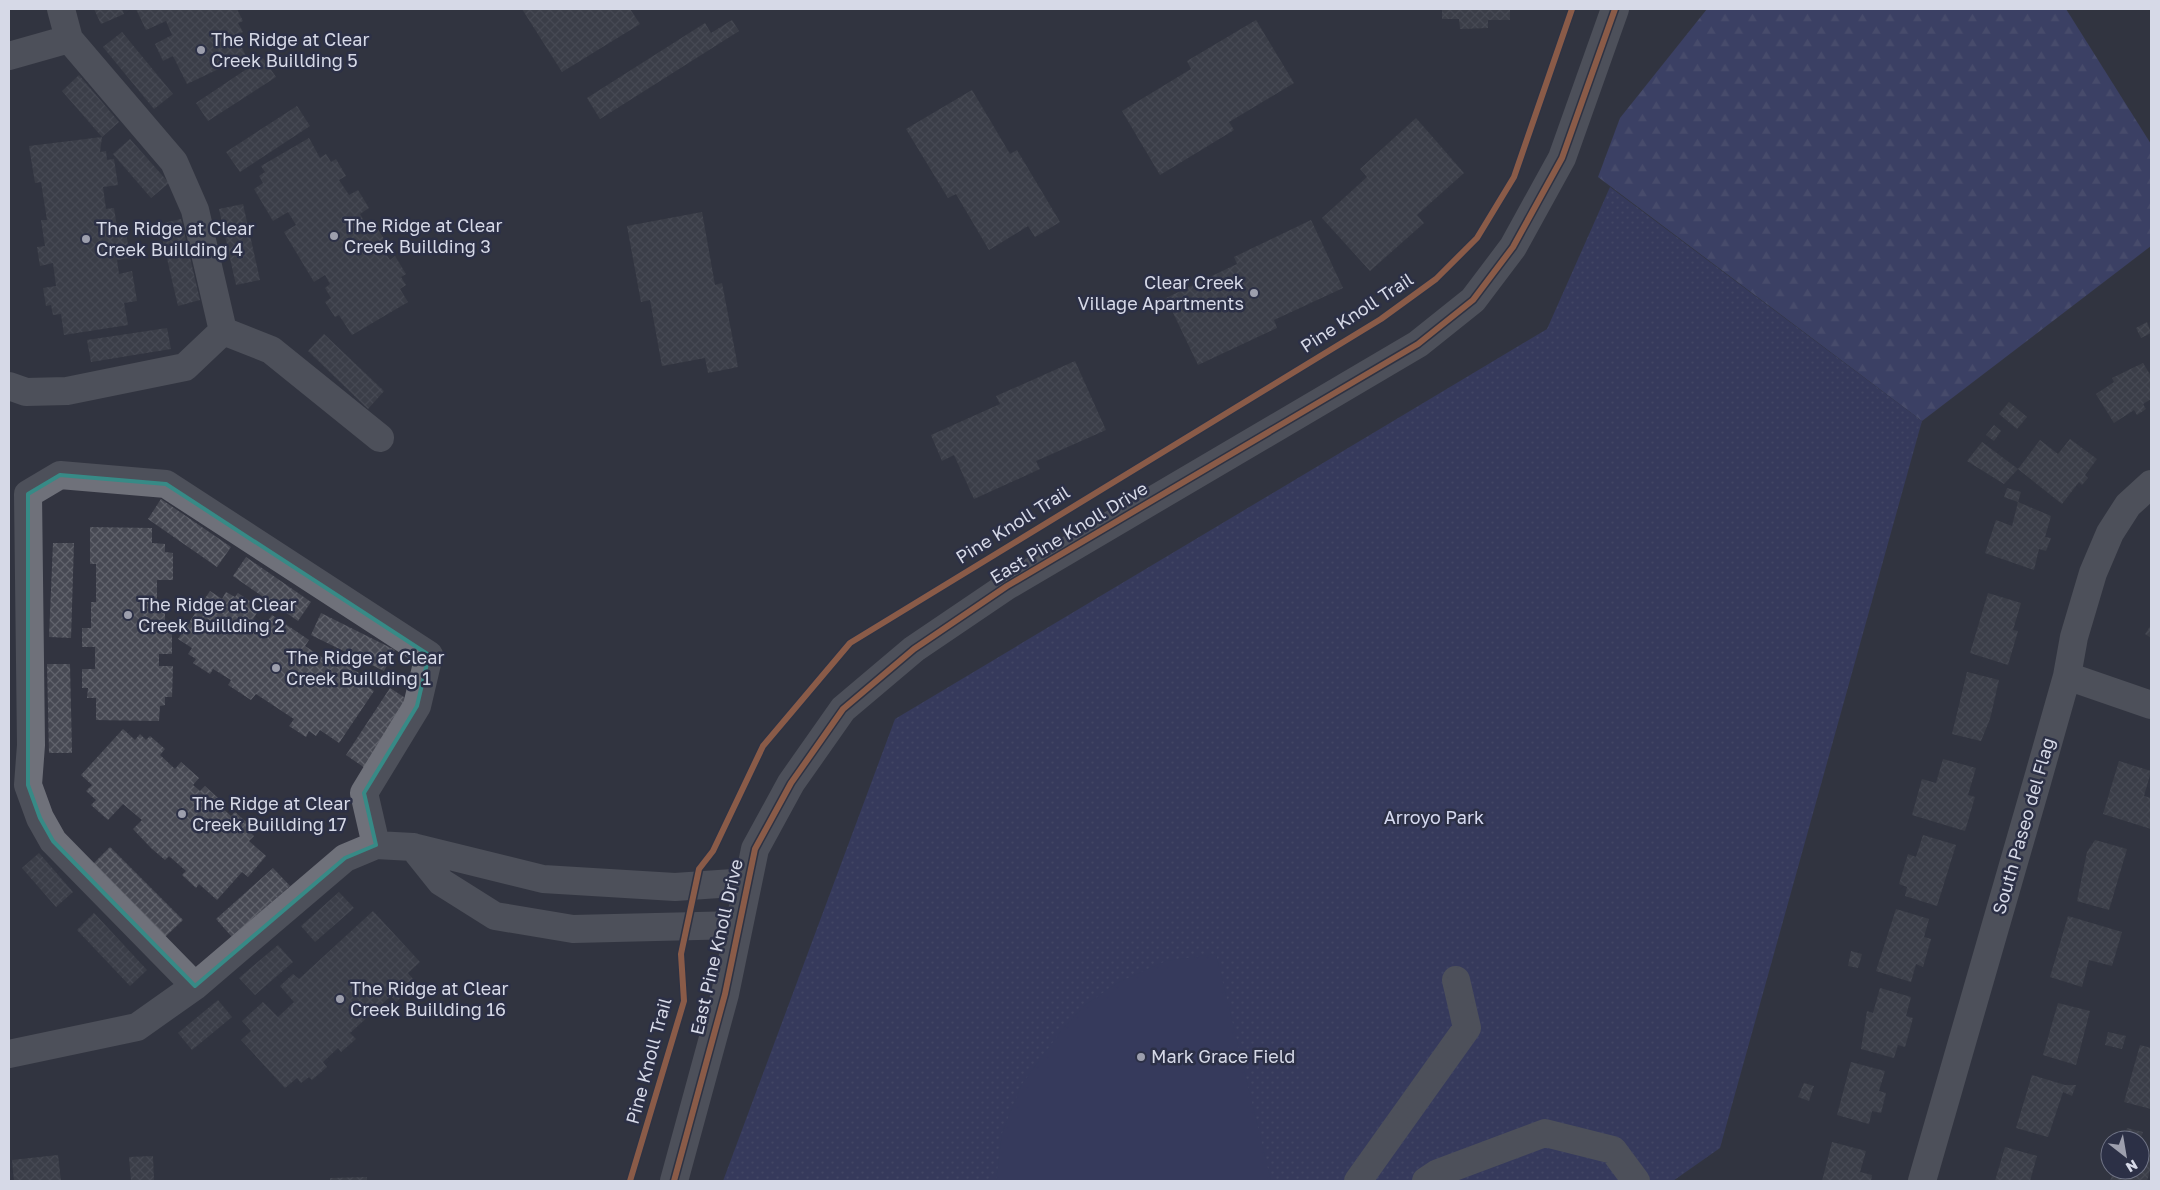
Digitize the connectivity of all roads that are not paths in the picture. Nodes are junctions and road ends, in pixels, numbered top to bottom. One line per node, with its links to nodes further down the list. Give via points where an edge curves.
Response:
1 (61, 9): 3 (street)
2 (1615, 9): 14 (street, East Pine Knoll Drive, via 1562,158 1513,247 1473,300 1418,344 1015,581 914,649 843,709 791,783 755,849)
3 (69, 39): 4 (street); 5 (street, via 174,162 195,210)
4 (9, 56)
5 (223, 331): 6 (street, via 185,367 67,390 26,392); 7 (street, via 271,350)
6 (9, 386)
7 (380, 438)
8 (2151, 484): 10 (street, South Paseo del Flag, via 2128,505 2110,533 2093,573 2074,637)
9 (18, 494): 12 (street, via 60,475 166,484 429,655 417,706 364,793); 17 (street, via 30,745 28,785 34,802 53,841)
10 (2067, 676): 11 (street); 23 (street, South Paseo del Flag)
11 (2151, 705)
12 (376, 845): 13 (street); 17 (street, via 345,858)
13 (414, 847): 14 (street, via 543,879 674,887); 15 (street, via 441,882 495,916 573,929)
14 (748, 882): 15 (street, East Pine Knoll Drive)
15 (739, 925): 19 (street, East Pine Knoll Drive, via 725,994)
16 (1456, 980): 20 (street, via 1467,1028)
17 (195, 986): 18 (street, via 137,1027)
18 (9, 1054)
19 (674, 1181)
20 (1358, 1181)
21 (1426, 1181): 22 (street, via 1438,1173 1545,1133 1612,1150)
22 (1636, 1181)
23 (1922, 1181)

